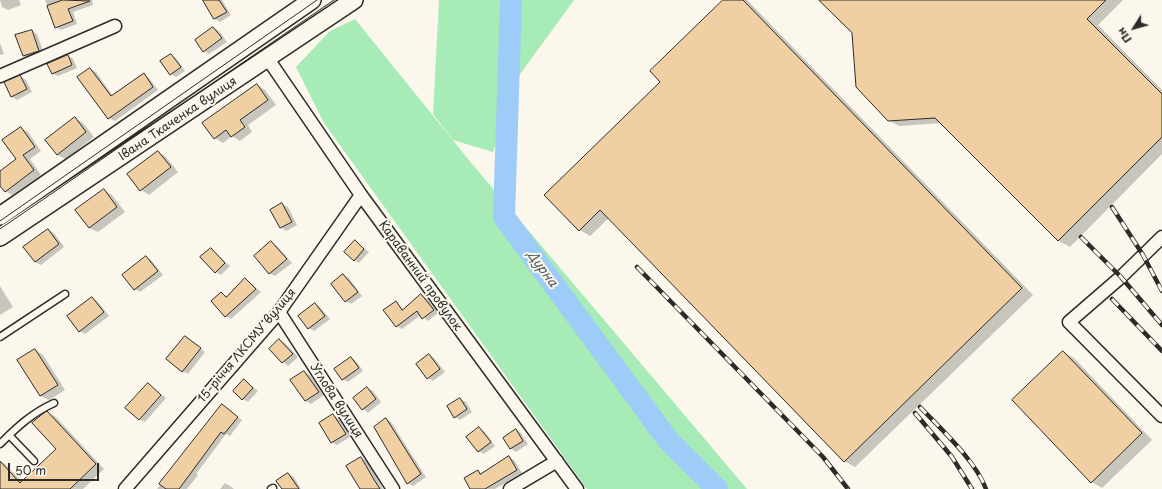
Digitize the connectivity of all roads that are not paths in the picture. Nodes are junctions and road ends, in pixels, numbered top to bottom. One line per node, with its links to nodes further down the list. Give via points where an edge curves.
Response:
1 (312, 0): 7 (main road, Івана Ткаченка вулиця)
2 (354, 0): 4 (main road, Івана Ткаченка вулиця)
3 (115, 26): 5 (street)
4 (268, 59): 6 (street, Караванний провулок); 8 (main road, Івана Ткаченка вулиця)
5 (0, 76)
6 (361, 196): 11 (street, 15-річчя ЛКСМУ вулиця); 18 (street, Караванний провулок)
7 (0, 216)
8 (0, 237)
9 (1162, 237): 14 (street, via 1069,322)
10 (65, 294): 12 (lane)
11 (278, 312): 19 (street, 15-річчя ЛКСМУ вулиця); 20 (street, Углова вулиця)
12 (0, 337)
13 (54, 403): 15 (lane, via 37,411)
14 (1162, 416)
15 (9, 435): 16 (lane); 17 (lane)
16 (0, 444)
17 (34, 461)
18 (556, 461): 21 (street); 22 (street, Караванний провулок)
19 (125, 489)
20 (393, 489)
21 (510, 489)
22 (577, 489)

